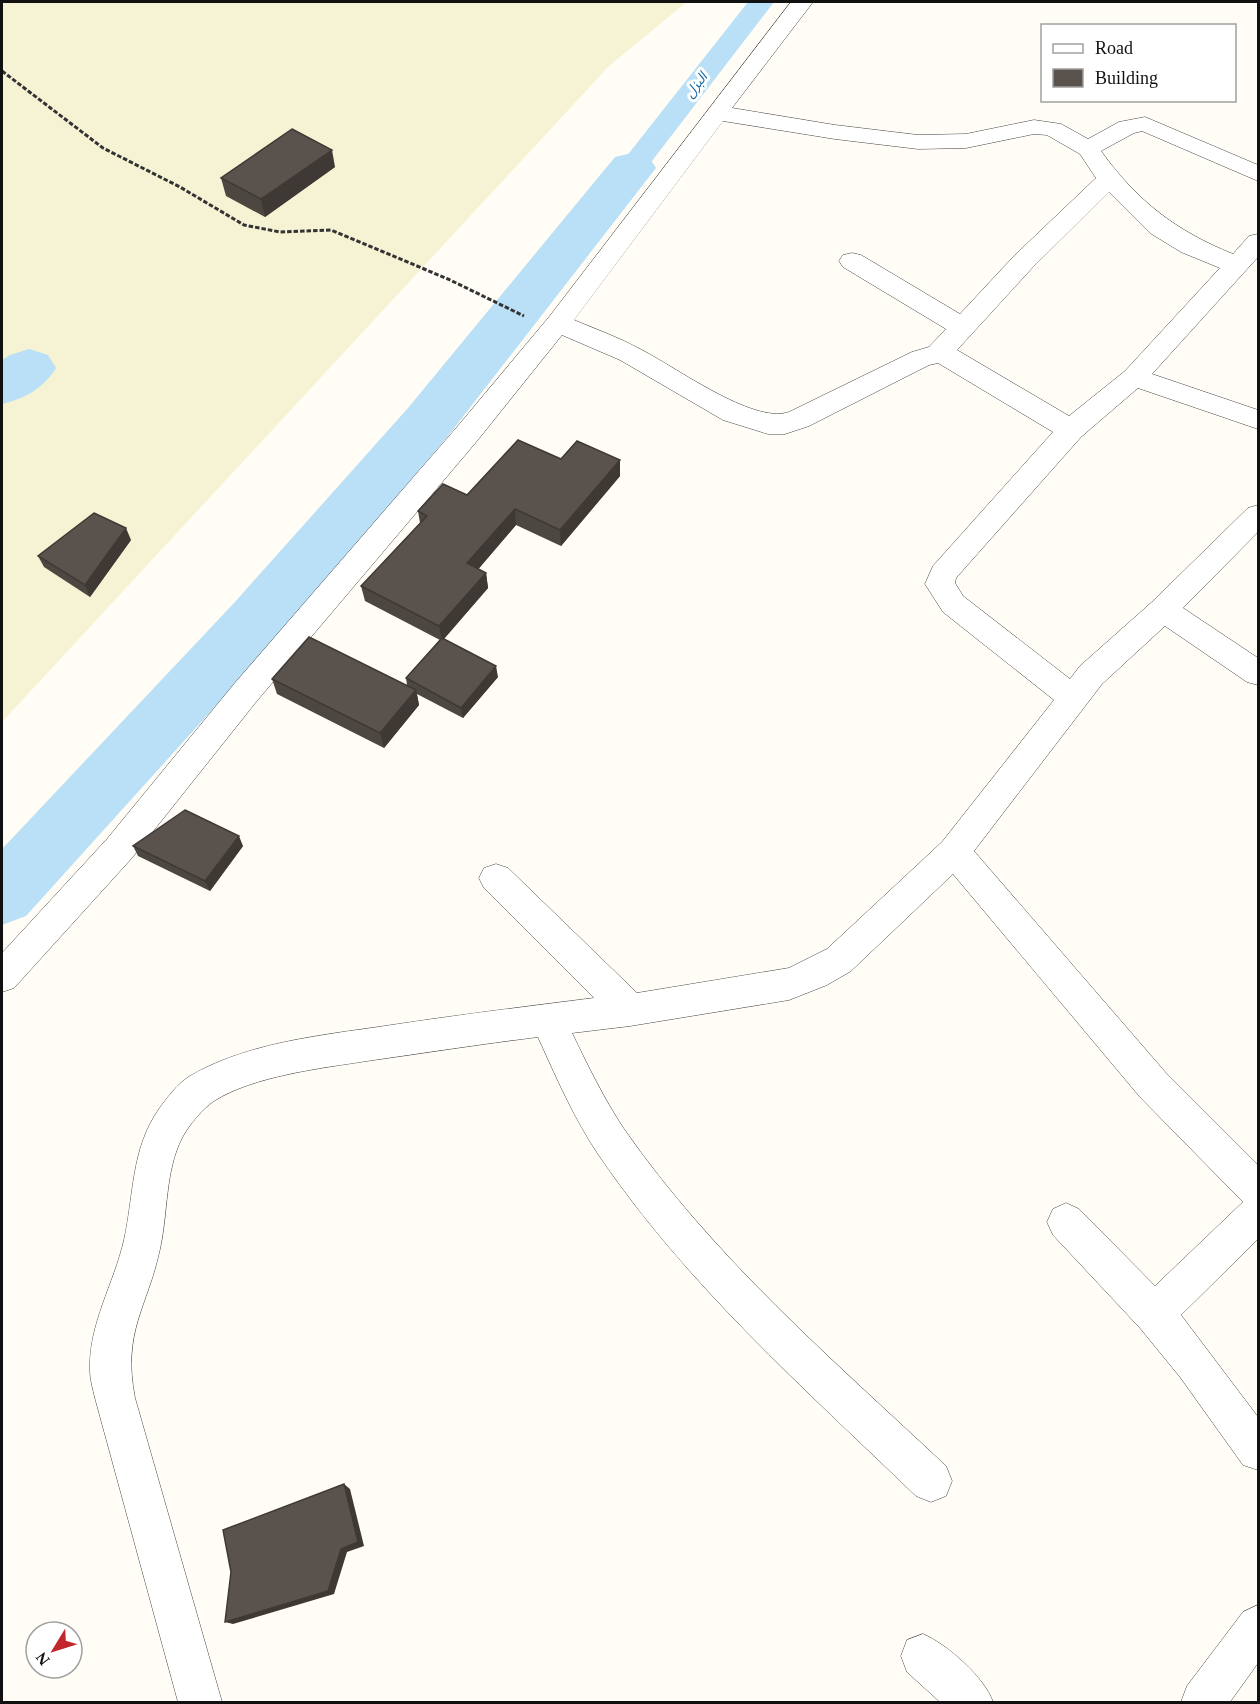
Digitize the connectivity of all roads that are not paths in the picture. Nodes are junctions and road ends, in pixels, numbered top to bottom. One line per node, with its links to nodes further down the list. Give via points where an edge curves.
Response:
1 (802, 2): 2 (street)
2 (717, 113): 3 (street, via 918,142 966,141 1044,127); 9 (street)
3 (1088, 149): 4 (street, via 1127,127 1145,124); 5 (street)
4 (1258, 174)
5 (1109, 179): 8 (street, via 1160,228); 10 (street)
6 (1258, 242): 8 (street)
7 (852, 261): 10 (street)
8 (1236, 266): 12 (street)
9 (558, 323): 11 (street, via 629,354 733,413 768,424 800,419 921,358); 21 (street, via 245,693 119,849)
10 (963, 327): 11 (street)
11 (938, 354): 14 (street)
12 (1134, 377): 13 (street); 14 (street)
13 (1258, 420)
14 (1071, 430): 18 (street, via 952,562 940,584 953,604)
15 (1258, 515): 16 (street)
16 (1162, 610): 17 (street); 18 (street, via 1091,675)
17 (1258, 673)
18 (1073, 698): 19 (street)
19 (954, 852): 22 (street, via 862,940 815,974 789,984); 24 (street, via 1153,1085)
20 (496, 878): 22 (street)
21 (2, 977)
22 (630, 1010): 23 (street)
23 (548, 1020): 29 (street, via 611,1140 699,1255); 32 (street, via 308,1054 238,1072 201,1089 170,1124 153,1167 147,1223 117,1319 110,1372)
24 (1258, 1191)
25 (1258, 1213): 27 (street)
26 (1066, 1222): 27 (street)
27 (1154, 1314): 28 (street)
28 (1258, 1450)
29 (931, 1481)
30 (1258, 1627): 34 (street)
31 (923, 1656): 33 (street)
32 (200, 1702)
33 (971, 1702)
34 (1203, 1702)

